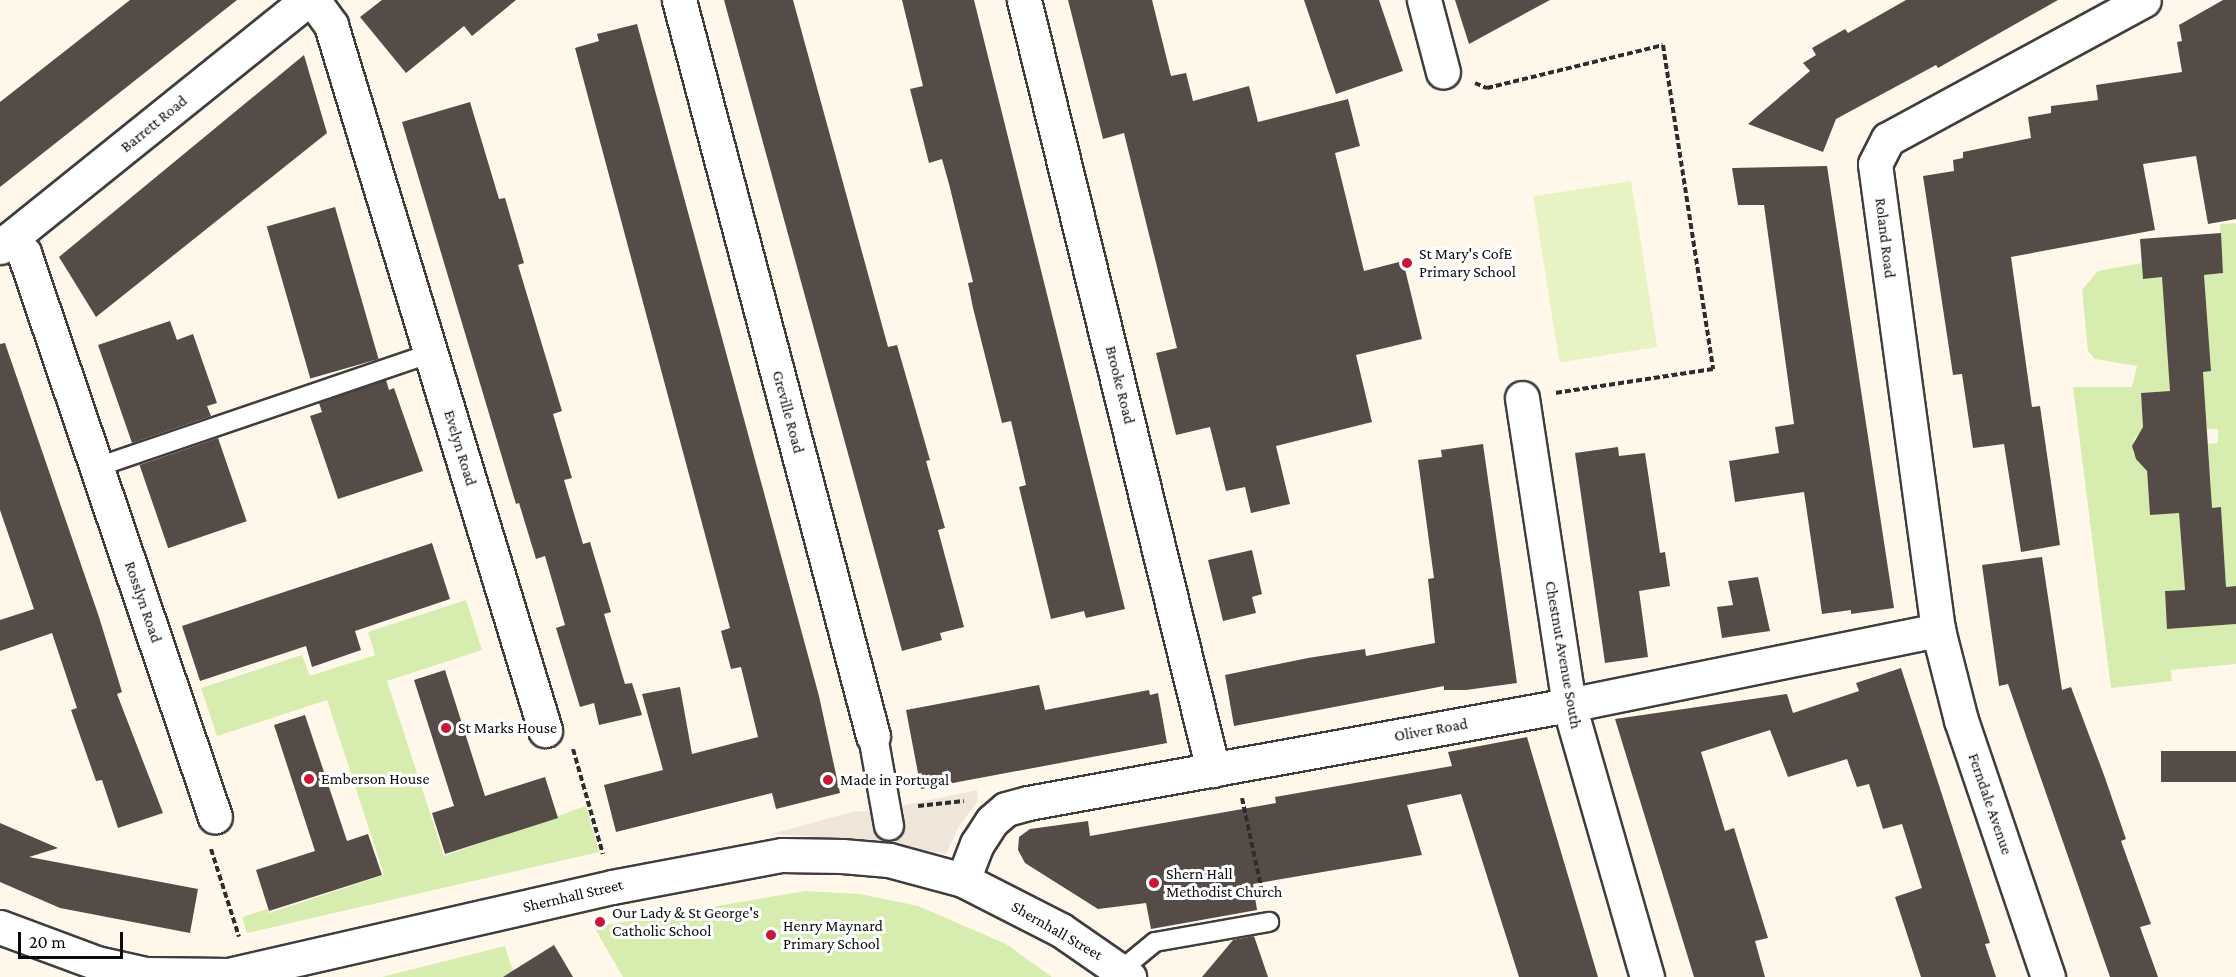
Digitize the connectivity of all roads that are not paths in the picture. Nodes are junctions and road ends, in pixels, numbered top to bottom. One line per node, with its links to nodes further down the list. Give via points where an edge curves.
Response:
1 (308, 0): 8 (street, Barrett Road)
2 (313, 0): 9 (street, Evelyn Road, via 331,25)
3 (679, 0): 15 (street, Greville Road)
4 (1024, 0): 16 (street, Brooke Road)
5 (1424, 0): 7 (street)
6 (2144, 0): 12 (street, Roland Road, via 1888,139 1875,164)
7 (1443, 72)
8 (5, 243): 11 (street, Rosslyn Road, via 24,253)
9 (431, 352): 11 (lane); 14 (street, Evelyn Road)
10 (1522, 398): 13 (street, Chestnut Avenue South)
11 (97, 467): 17 (street, Rosslyn Road)
12 (1938, 630): 13 (street, Oliver Road); 24 (street, Ferndale Avenue, via 1961,720)
13 (1569, 705): 16 (street, Oliver Road); 23 (street, Chestnut Avenue South)
14 (544, 730)
15 (873, 736): 18 (street, Greville Road)
16 (1224, 768): 19 (street, Oliver Road, via 1006,809 977,844)
17 (215, 817)
18 (888, 818)
19 (963, 880): 21 (street, Shernhall Street, via 890,860 782,855 612,886 249,971 191,977 145,974 97,963); 22 (street, Shernhall Street, via 1061,930)
20 (1269, 922): 22 (lane, via 1155,942)
21 (0, 927)
22 (1125, 973)
23 (1647, 977)
24 (2048, 977)

